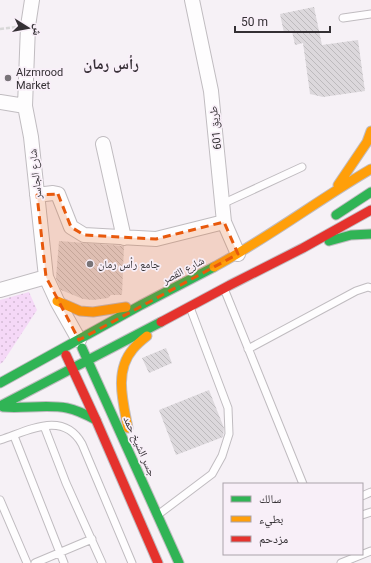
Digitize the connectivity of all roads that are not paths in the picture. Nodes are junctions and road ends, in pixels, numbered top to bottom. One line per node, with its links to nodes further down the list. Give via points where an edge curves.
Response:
1 (32, 0): 6 (street, شارع الجاسر, via 28,26)
2 (192, 0): 14 (street, طريق 601, via 211,91)
3 (371, 14): 4 (lane)
4 (343, 18)
5 (0, 102): 6 (street)
6 (25, 106): 13 (street, شارع الجاسر)
7 (371, 131): 11 (main road, via 367,142)
8 (103, 144): 19 (street)
9 (302, 167): 14 (lane)
10 (371, 169): 11 (main road, شارع القصر)
11 (334, 191): 22 (main road, شارع القصر)
12 (371, 192): 16 (main road)
13 (37, 195): 19 (street, via 58,194 71,227 84,235); 23 (street, شارع الجاسر)
14 (222, 204): 17 (street, طريق 601)
15 (371, 210): 21 (main road)
16 (325, 221)
17 (224, 222): 19 (street, via 156,239); 22 (street, طريق 601)
18 (371, 234): 21 (main road, via 351,235)
19 (124, 238)
20 (286, 246): 24 (main road)
21 (303, 248): 24 (main road)
22 (238, 254): 28 (main road, شارع القصر)
23 (46, 277): 26 (street); 27 (street, شارع الجاسر)
24 (227, 287): 29 (main road); 33 (lane)
25 (371, 288): 33 (lane, via 356,291)
26 (0, 290)
27 (57, 301): 28 (main road, via 80,311 93,312); 31 (street, شارع الجاسر)
28 (141, 305): 31 (main road, شارع القصر)
29 (190, 308): 30 (main road); 45 (lane, via 228,408 230,434 212,474)
30 (166, 320): 34 (main road); 42 (main road, via 132,349 123,366 120,388)
31 (78, 340): 32 (main road, شارع القصر); 34 (main road, جسر الشيخ حمد)
32 (63, 348): 35 (main road); 36 (main road, شارع القصر)
33 (248, 349): 43 (lane)
34 (88, 361): 35 (main road); 42 (main road, جسر الشيخ حمد)
35 (72, 369): 37 (main road); 38 (main road)
36 (0, 383)
37 (0, 407): 38 (main road, via 62,407 79,411)
38 (96, 420): 54 (main road)
39 (44, 426): 40 (lane); 46 (lane, via 66,483); 53 (lane, via 61,426 73,432 78,438)
40 (14, 436): 41 (lane); 47 (lane)
41 (0, 440)
42 (133, 458): 45 (main road, جسر الشيخ حمد)
43 (303, 483)
44 (0, 500): 49 (lane)
45 (158, 515): 55 (main road, جسر الشيخ حمد)
46 (92, 539): 47 (lane); 52 (lane)
47 (59, 554): 50 (lane); 51 (lane)
48 (361, 555): 56 (lane)
49 (27, 563)
50 (35, 563)
51 (64, 563)
52 (102, 563)
53 (132, 563)
54 (158, 563)
55 (179, 563)
56 (341, 563)

